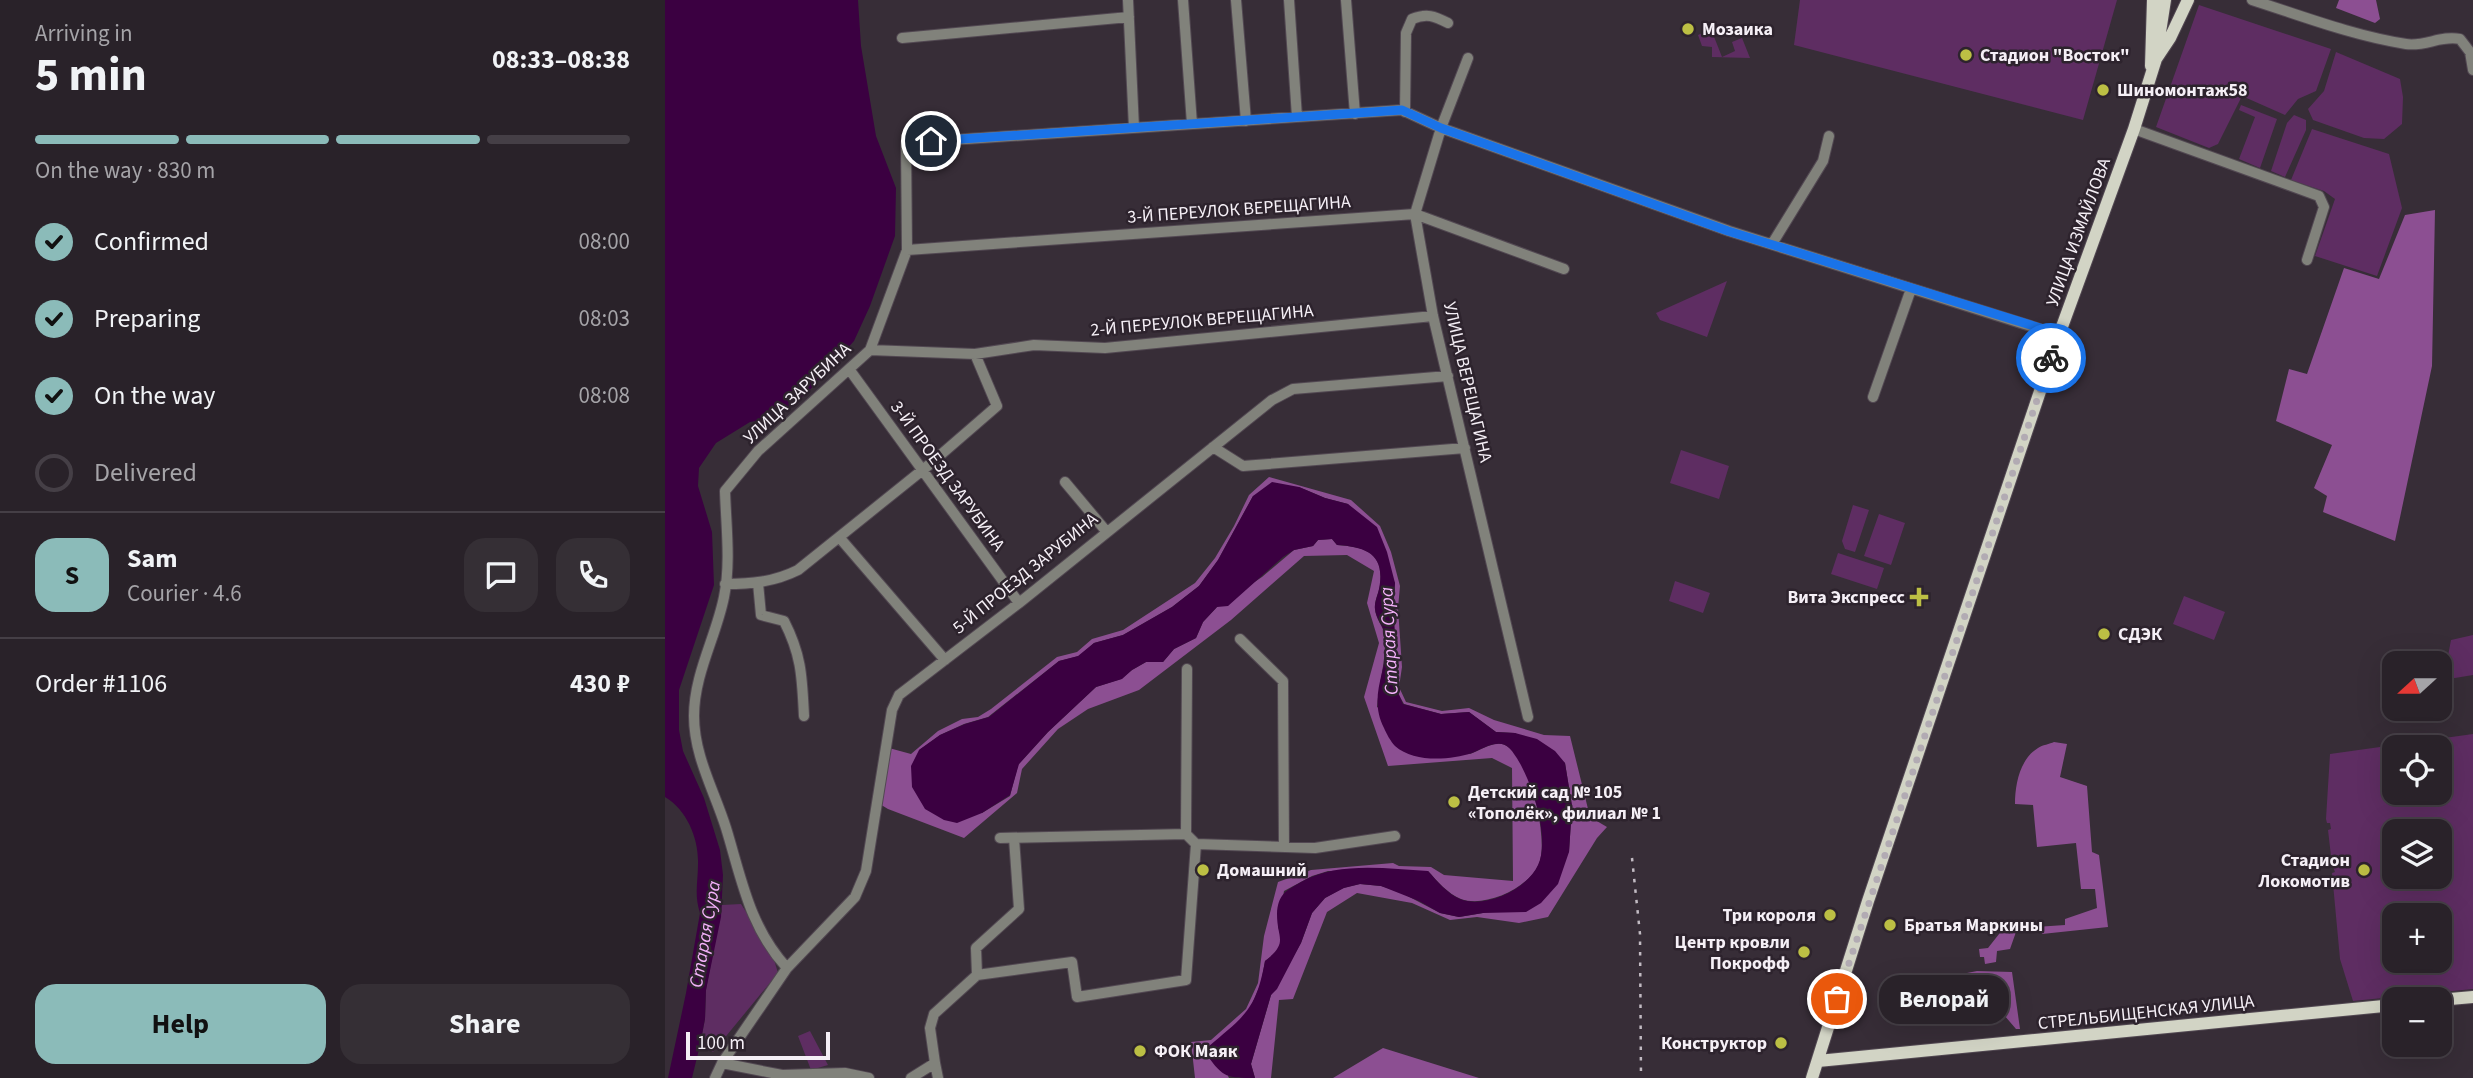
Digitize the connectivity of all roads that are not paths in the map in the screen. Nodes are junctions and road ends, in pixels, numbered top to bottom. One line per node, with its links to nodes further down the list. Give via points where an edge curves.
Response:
1 (1128, 0): 10 (street)
2 (1183, 0): 21 (street)
3 (1236, 0): 20 (street)
4 (1289, 0): 19 (street)
5 (1346, 0): 18 (street)
6 (2153, 0): 16 (main road)
7 (2165, 0): 14 (main road)
8 (2188, 0): 14 (main road, УЛИЦА ИЗМАЙЛОВА)
9 (2252, 0): 15 (street, via 2405,44 2460,39 2470,52)
10 (1129, 17): 12 (street); 22 (street)
11 (1448, 23): 17 (street, via 1432,15 1412,19 1406,33)
12 (902, 38)
13 (1468, 58): 23 (street, УЛИЦА ВЕРЕЩАГИНА)
14 (2157, 59): 16 (main road, УЛИЦА ИЗМАЙЛОВА)
15 (2473, 70)
16 (2151, 74): 24 (main road, УЛИЦА ИЗМАЙЛОВА)
17 (1405, 112): 18 (street); 23 (street)
18 (1355, 114): 19 (street)
19 (1297, 117): 20 (street)
20 (1246, 121): 21 (street)
21 (1192, 124): 22 (street)
22 (1134, 128): 28 (street, УЛИЦА ЗАРУБИНА, via 906,143)
23 (1441, 128): 26 (street, УЛИЦА ВЕРЕЩАГИНА); 27 (street)
24 (2134, 129): 29 (street, via 2319,196 2324,206); 33 (main road, УЛИЦА ИЗМАЙЛОВА)
25 (1829, 136): 27 (street, via 1823,160)
26 (1415, 214): 28 (street, 3-Й ПЕРЕУЛОК ВЕРЕЩАГИНА); 30 (street, 3-Й ПЕРЕУЛОК ВЕРЕЩАГИНА); 32 (street, УЛИЦА ВЕРЕЩАГИНА)
27 (1772, 244): 31 (street)
28 (907, 250): 34 (street, УЛИЦА ЗАРУБИНА)
29 (2307, 260)
30 (1564, 269)
31 (1911, 289): 33 (street); 38 (street)
32 (1433, 316): 35 (street, 2-Й ПЕРЕУЛОК ВЕРЕЩАГИНА, via 1105,348 1034,345); 37 (street, УЛИЦА ВЕРЕЩАГИНА)
33 (2059, 335): 64 (main road, УЛИЦА ИЗМАЙЛОВА)
34 (870, 350): 35 (street, 2-Й ПЕРЕУЛОК ВЕРЕЩАГИНА); 36 (street, УЛИЦА ЗАРУБИНА)
35 (975, 354): 41 (street, via 997,406)
36 (849, 369): 41 (street, 3-Й ПРОЕЗД ЗАРУБИНА); 46 (street, УЛИЦА ЗАРУБИНА, via 758,451 725,491)
37 (1448, 376): 39 (street, 5-Й ПРОЕЗД ЗАРУБИНА, via 1293,389); 40 (street, УЛИЦА ВЕРЕЩАГИНА)
38 (1873, 397)
39 (1213, 447): 40 (street, via 1243,466); 43 (street, 5-Й ПРОЕЗД ЗАРУБИНА)
40 (1465, 448): 52 (street, УЛИЦА ВЕРЕЩАГИНА)
41 (922, 470): 44 (street); 47 (street, 3-Й ПРОЕЗД ЗАРУБИНА)
42 (1065, 482): 43 (street)
43 (1107, 531): 47 (street, 5-Й ПРОЕЗД ЗАРУБИНА)
44 (839, 537): 45 (street, via 798,570); 49 (street)
45 (758, 583): 46 (street); 51 (street, via 761,615 784,621 796,645)
46 (725, 584): 59 (street, УЛИЦА ЗАРУБИНА, via 697,683 694,717 701,764 726,827 747,902 775,955)
47 (1019, 603): 49 (street, 5-Й ПРОЕЗД ЗАРУБИНА)
48 (1240, 639): 58 (street, via 1283,681)
49 (945, 660): 59 (street, 5-Й ПРОЕЗД ЗАРУБИНА, via 899,695 892,710 866,871 855,897)
50 (1187, 669): 53 (street)
51 (804, 716)
52 (1528, 717)
53 (1186, 834): 56 (street); 57 (street)
54 (1395, 836): 58 (street, via 1315,848)
55 (999, 838): 56 (street)
56 (1014, 838): 60 (street, via 1019,909 976,948)
57 (1196, 844): 58 (street); 60 (street, via 1186,980 1077,997 1072,962)
58 (1284, 847)
59 (787, 968): 65 (street, 5-Й ПРОЕЗД ЗАРУБИНА)
60 (977, 975): 66 (street, via 934,1014 930,1028)
61 (2473, 997): 62 (main road)
62 (2452, 999)
63 (2382, 1006): 64 (main road, СТРЕЛЬБИЩЕНСКАЯ УЛИЦА)
64 (1818, 1061): 71 (main road, УЛИЦА ИЗМАЙЛОВА)
65 (722, 1063): 67 (street, 5-Й ПРОЕЗД ЗАРУБИНА); 68 (street, via 782,1075 845,1073)
66 (935, 1063): 69 (street); 70 (street)
67 (715, 1078)
68 (869, 1078)
69 (911, 1078)
70 (937, 1078)
71 (1812, 1078)

